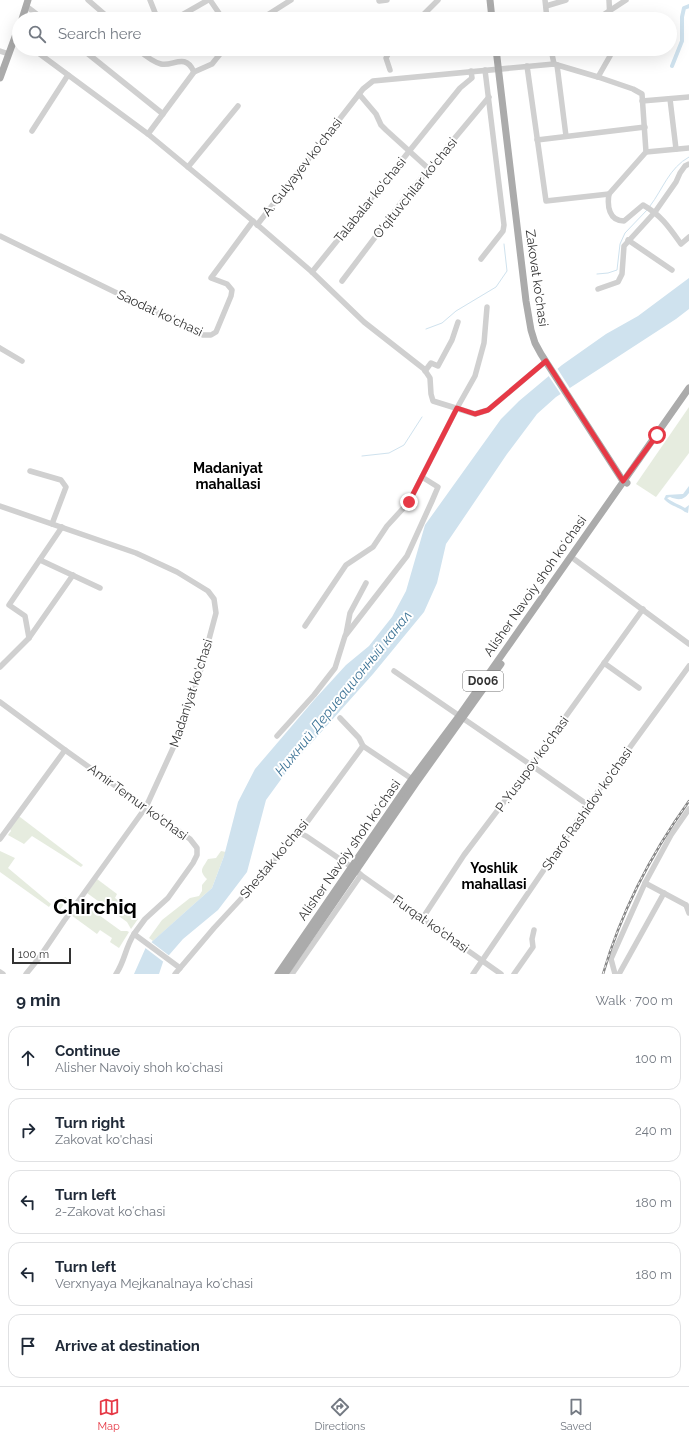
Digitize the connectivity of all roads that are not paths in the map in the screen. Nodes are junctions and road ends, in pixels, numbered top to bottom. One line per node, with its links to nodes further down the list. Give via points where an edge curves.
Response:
1 (88, 0): 16 (street)
2 (150, 0): 17 (street)
3 (209, 0): 18 (street); 19 (street)
4 (291, 0): 20 (street)
5 (387, 0): 11 (street)
6 (438, 0): 21 (street)
7 (490, 0): 22 (main road)
8 (566, 0): 13 (street)
9 (609, 0): 14 (street)
10 (626, 0): 14 (street)
11 (379, 1)
12 (27, 3): 15 (street)
13 (545, 3)
14 (610, 10): 23 (street)
15 (36, 12)
16 (102, 12)
17 (155, 12)
18 (188, 12)
19 (218, 12)
20 (273, 12)
21 (426, 12)
22 (491, 12)
23 (607, 12)
24 (12, 48): 26 (main road)
25 (0, 51): 26 (street)
26 (9, 54): 44 (main road)
27 (42, 56): 42 (street, A. Gulyayev ko‘chasi)
28 (91, 56): 51 (street)
29 (146, 56): 41 (street, via 162,64 179,61 187,63)
30 (218, 56): 41 (street, via 212,64)
31 (387, 56): 38 (street)
32 (497, 56): 37 (main road, Zakovat ko'chasi)
33 (553, 56): 35 (street)
34 (610, 56): 43 (street)
35 (555, 65): 36 (street, A. Gulyayev ko‘chasi); 43 (street); 55 (street)
36 (527, 66): 37 (street, A. Gulyayev ko‘chasi); 56 (street)
37 (498, 69): 39 (street, A. Gulyayev ko‘chasi); 79 (main road, Zakovat ko'chasi, via 528,316 535,343)
38 (390, 70)
39 (486, 70): 40 (street, A. Gulyayev ko‘chasi); 47 (street)
40 (471, 71): 45 (street, A. Gulyayev ko‘chasi, via 380,80 367,86); 59 (street, Talabalar ko‘chasi, via 472,78 460,88)
41 (194, 72): 51 (street)
42 (68, 75): 53 (street); 54 (street, A. Gulyayev ko‘chasi)
43 (598, 77): 49 (street, via 642,94)
44 (0, 78)
45 (359, 94): 59 (street, via 376,114 381,125); 66 (street, A. Gulyayev ko‘chasi)
46 (689, 96): 48 (street)
47 (489, 97): 63 (street, O‘qituvchilar ko‘chasi); 70 (street, via 504,228)
48 (670, 99): 49 (street); 58 (street)
49 (642, 101): 52 (street)
50 (238, 106): 62 (street)
51 (163, 114): 54 (street)
52 (644, 127): 55 (street); 60 (street)
53 (32, 131)
54 (148, 134): 62 (street, A. Gulyayev ko‘chasi)
55 (566, 136): 56 (street)
56 (537, 140): 64 (street, via 546,201)
57 (689, 148): 58 (street)
58 (676, 149): 60 (street)
59 (409, 152): 63 (street); 72 (street, Talabalar ko‘chasi)
60 (646, 152): 64 (street)
61 (689, 164): 65 (street, via 680,173)
62 (188, 168): 66 (street, A. Gulyayev ko‘chasi)
63 (430, 169): 73 (street, O‘qituvchilar ko‘chasi)
64 (609, 194): 65 (street, via 611,215 620,221 624,221 643,204)
65 (655, 212): 68 (street, via 666,222 681,244); 69 (street)
66 (255, 223): 67 (street, Saodat ko‘chasi, via 211,278 227,284 232,290 216,332 211,335 204,335); 72 (street)
67 (0, 236)
68 (689, 237)
69 (628, 240): 71 (street); 74 (street, via 624,246 622,274 618,282)
70 (481, 259)
71 (672, 270)
72 (312, 272): 80 (street, via 364,322)
73 (342, 281)
74 (598, 289)
75 (487, 307): 83 (street, via 484,343 475,376)
76 (458, 322): 80 (street, via 438,366 431,363)
77 (0, 348): 78 (street)
78 (22, 361)
79 (546, 361): 83 (street, via 488,410 475,414); 86 (main road, Zakovat ko'chasi)
80 (425, 371): 83 (street, via 430,378 433,401)
81 (689, 388): 86 (main road, Alisher Navoiy shoh koʻchasi / D006)
82 (689, 395): 86 (main road, Alisher Navoiy shoh koʻchasi / D006)
83 (457, 408): 85 (street)
84 (30, 471): 88 (street, via 61,480 66,487)
85 (422, 477): 96 (street, via 409,502 387,526 373,547 346,565); 97 (street, via 438,487 407,556)
86 (625, 482): 90 (main road, Alisher Navoiy shoh koʻchasi / D006)
87 (0, 506): 88 (street)
88 (52, 524): 89 (street)
89 (62, 527): 91 (street); 114 (street, Madaniyat ko‘chasi, via 136,553 177,572 204,588 215,604 214,623 179,735)
90 (573, 558): 95 (street); 106 (main road, Alisher Navoiy shoh koʻchasi / D006)
91 (40, 560): 92 (street); 98 (street, via 9,605 25,616)
92 (73, 574): 94 (street); 98 (street)
93 (366, 583): 97 (street, via 350,613)
94 (100, 588)
95 (643, 609): 99 (street); 100 (street, P .Yusupov ko'chasi)
96 (305, 626)
97 (345, 636): 108 (street, via 335,668)
98 (29, 638): 102 (street)
99 (689, 644)
100 (604, 663): 104 (street); 111 (street, P .Yusupov ko'chasi)
101 (689, 666): 113 (street, Sharof Rashidov ko'chasi)
102 (0, 667)
103 (394, 671): 106 (street)
104 (639, 688)
105 (0, 702): 110 (street, Amir Temur ko‘chasi)
106 (461, 717): 111 (street); 112 (main road, Alisher Navoiy shoh koʻchasi / D006); 118 (main road, Alisher Navoiy shoh koʻchasi / D006)
107 (340, 718): 109 (street)
108 (276, 736)
109 (363, 746): 112 (street); 116 (street, Shestak ko'chasi)
110 (65, 750): 114 (street, Amir Temur ko‘chasi); 117 (street)
111 (531, 765): 113 (street); 123 (street, P .Yusupov ko'chasi, via 464,855)
112 (412, 779): 118 (main road, Alisher Navoiy shoh koʻchasi / D006)
113 (588, 806): 126 (street, Sharof Rashidov ko'chasi)
114 (146, 807): 125 (street, Amir Temur ko‘chasi, via 190,839 198,851 194,863 168,898 145,919); 130 (street, Madaniyat ko‘chasi)
115 (689, 809): 119 (street)
116 (299, 833): 118 (street, Furqat ko'chasi); 127 (street, Shestak ko'chasi, via 291,836 253,886)
117 (0, 839)
118 (356, 871): 123 (street, Furqat ko'chasi); 133 (main road, Alisher Navoiy shoh koʻchasi / D006); 134 (main road, Alisher Navoiy shoh koʻchasi / D006); 135 (street, Alisher Navoiy shoh koʻchasi)
119 (644, 882): 120 (street); 139 (street, via 611,960)
120 (664, 893): 121 (street); 140 (street)
121 (688, 904): 122 (street)
122 (689, 913)
123 (422, 919): 126 (street, Furqat ko'chasi)
124 (534, 930): 138 (street, via 533,947)
125 (134, 934): 127 (street); 131 (street)
126 (482, 961): 136 (street, Sharof Rashidov ko'chasi); 137 (street, Furqat ko'chasi)
127 (180, 968): 132 (street, Shestak ko'chasi)
128 (0, 972): 129 (street)
129 (3, 974)
130 (26, 974)
131 (116, 974)
132 (175, 974)
133 (278, 974)
134 (285, 974)
135 (292, 974)
136 (473, 974)
137 (501, 974)
138 (514, 974)
139 (615, 974)
140 (619, 974)

